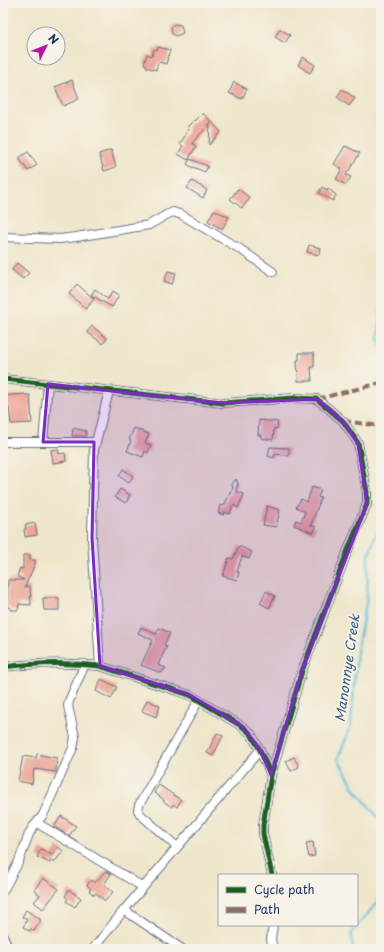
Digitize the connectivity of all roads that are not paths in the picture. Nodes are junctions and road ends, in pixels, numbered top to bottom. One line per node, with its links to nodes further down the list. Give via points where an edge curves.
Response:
1 (3, 237): 2 (street, via 60,240 76,238 149,225 173,212 240,249)
2 (273, 272)
3 (3, 379): 4 (street)
4 (48, 384): 5 (street); 7 (street)
5 (109, 391): 8 (street); 14 (street, via 223,403 317,399 343,421 358,443 367,504 302,671)
6 (3, 442): 7 (street)
7 (43, 442): 8 (street)
8 (95, 442): 10 (street, via 92,538)
9 (85, 664): 10 (street); 11 (street); 15 (street, via 68,706 75,737 73,748)
10 (100, 666): 12 (street)
11 (3, 667)
12 (199, 700): 13 (street, via 243,727 251,734); 16 (street, via 138,805 140,814)
13 (260, 750): 14 (street); 16 (street)
14 (272, 775): 17 (street, via 263,825)
15 (37, 823): 18 (street); 19 (street, via 29,834 19,861)
16 (177, 847): 18 (street)
17 (272, 874)
18 (143, 887): 20 (street)
19 (3, 891)
20 (124, 910): 24 (street); 25 (street)
21 (273, 926): 26 (street)
22 (3, 935): 23 (street)
23 (8, 949)
24 (93, 949)
25 (182, 949)
26 (273, 949)

